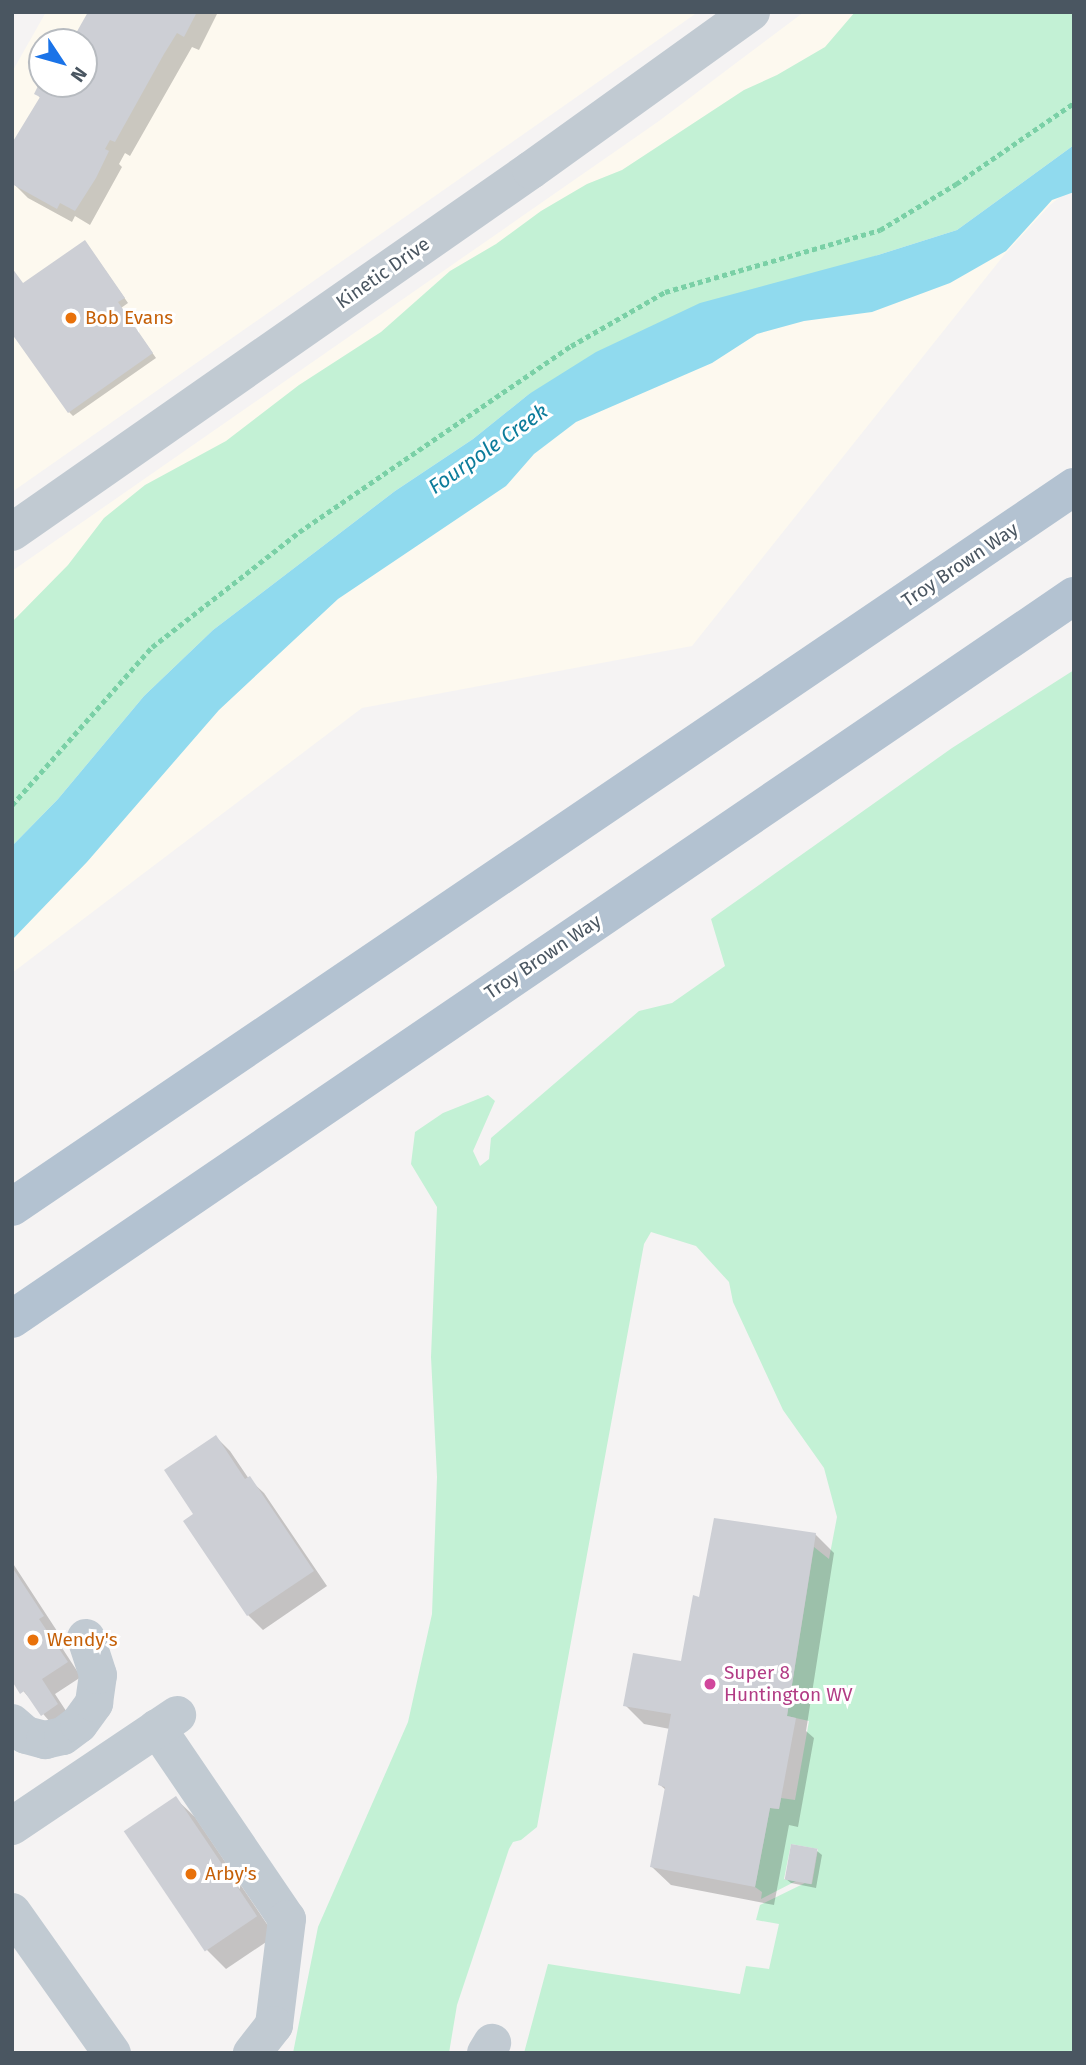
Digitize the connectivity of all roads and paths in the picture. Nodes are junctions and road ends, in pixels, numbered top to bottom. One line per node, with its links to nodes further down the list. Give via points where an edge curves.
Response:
1 (751, 12): 4 (street, Kinetic Drive)
2 (1074, 103): 6 (path, via 880,230 665,292 571,346 299,532 152,648)
3 (1074, 487): 7 (main road, Troy Brown Way)
4 (12, 532)
5 (1074, 596): 8 (main road, Troy Brown Way)
6 (12, 805)
7 (12, 1208)
8 (12, 1319)
9 (86, 1638): 10 (street, via 98,1675 94,1703 79,1724 45,1740 26,1735)
10 (12, 1723)
11 (12, 1826): 14 (street, via 168,1721 287,1919 274,2025)
12 (12, 1912): 13 (street)
13 (112, 2053)
14 (252, 2053)

